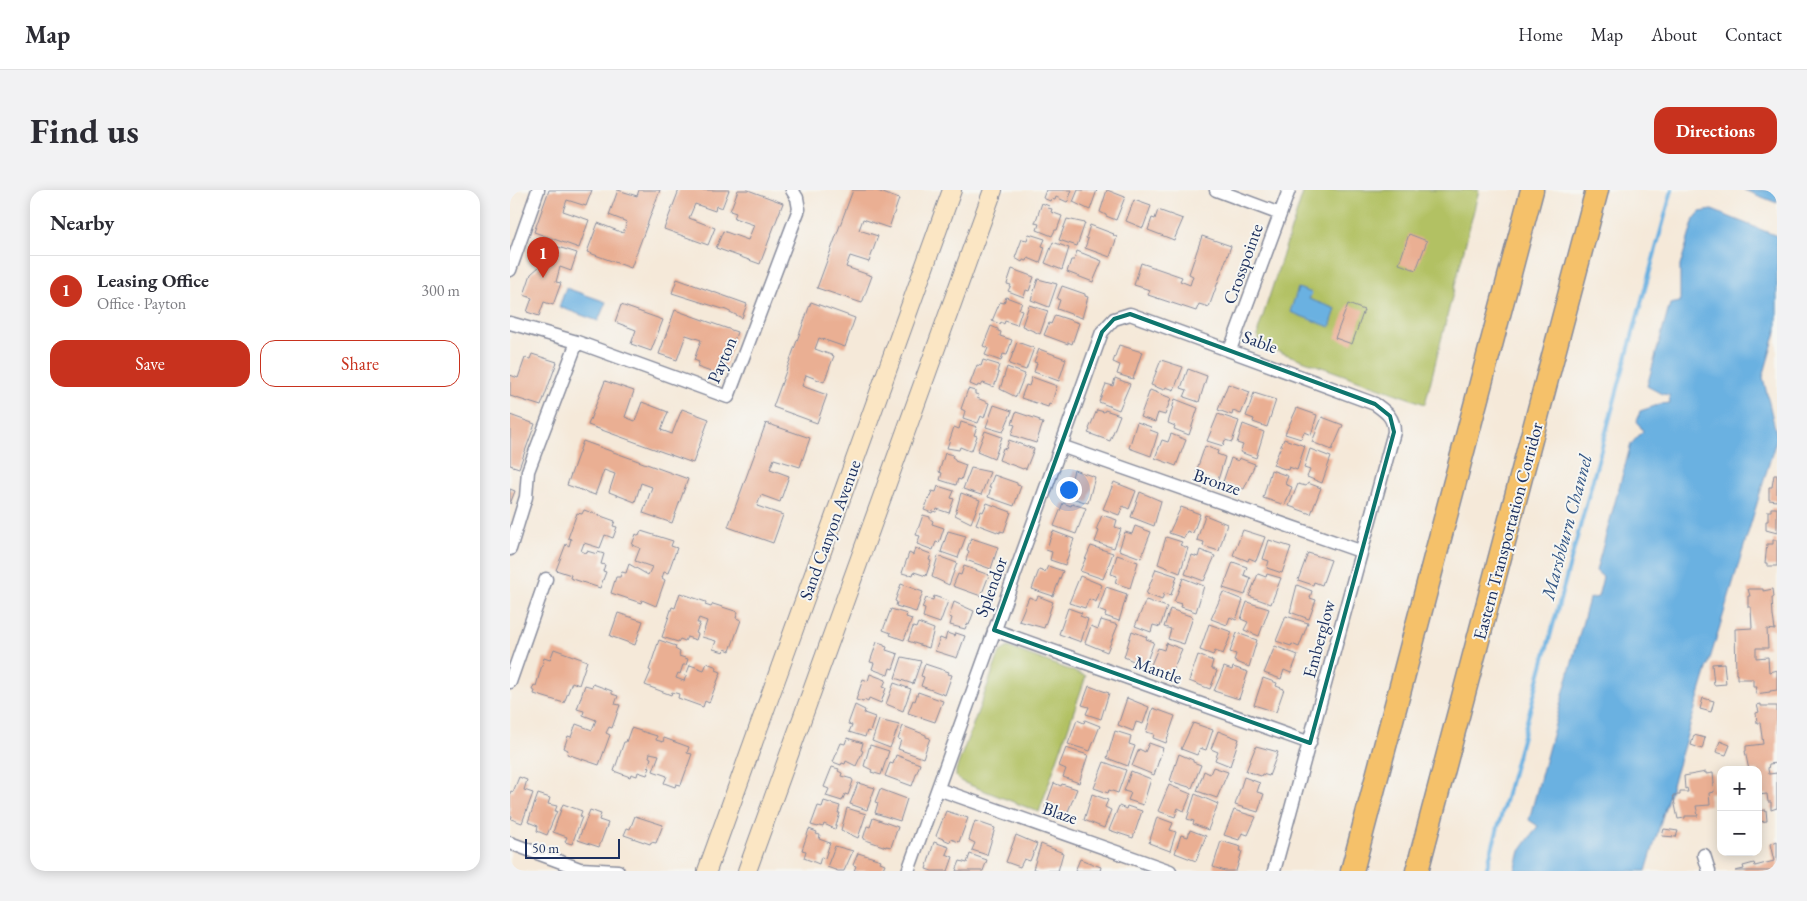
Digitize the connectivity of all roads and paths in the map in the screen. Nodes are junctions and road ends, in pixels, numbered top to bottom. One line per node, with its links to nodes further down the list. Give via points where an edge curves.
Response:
1 (538, 190): 10 (street)
2 (792, 190): 13 (street, Payton, via 799,209 728,397)
3 (952, 190): 27 (main road, Sand Canyon Avenue)
4 (993, 190): 28 (main road)
5 (1216, 190): 9 (street)
6 (1287, 190): 9 (street, Crosspointe)
7 (1532, 190): 32 (highway)
8 (1597, 190): 33 (highway, Eastern Transportation Corridor)
9 (1280, 214): 14 (street, Crosspointe)
10 (510, 270)
11 (1114, 319): 14 (street, Sable, via 1130,314); 16 (street, Splendor, via 1102,332)
12 (510, 323): 13 (street, Payton)
13 (577, 342): 17 (street, via 528,471 526,497)
14 (1230, 350): 15 (street, Sable, via 1375,404)
15 (1390, 416): 18 (street, Emberglow, via 1394,432)
16 (1061, 446): 18 (street, Bronze); 20 (street, Splendor)
17 (510, 550)
18 (1360, 551): 22 (street, Emberglow)
19 (546, 579): 21 (street)
20 (994, 630): 22 (street, Mantle); 23 (street, Splendor)
21 (510, 682)
22 (1310, 743): 31 (street, Emberglow)
23 (938, 789): 29 (street, Splendor); 30 (street, Blaze)
24 (510, 843): 26 (street, via 580,869)
25 (1704, 855): 34 (street)
26 (618, 871)
27 (707, 871)
28 (747, 871)
29 (908, 871)
30 (1170, 871)
31 (1274, 871)
32 (1352, 871)
33 (1417, 871)
34 (1709, 871)

